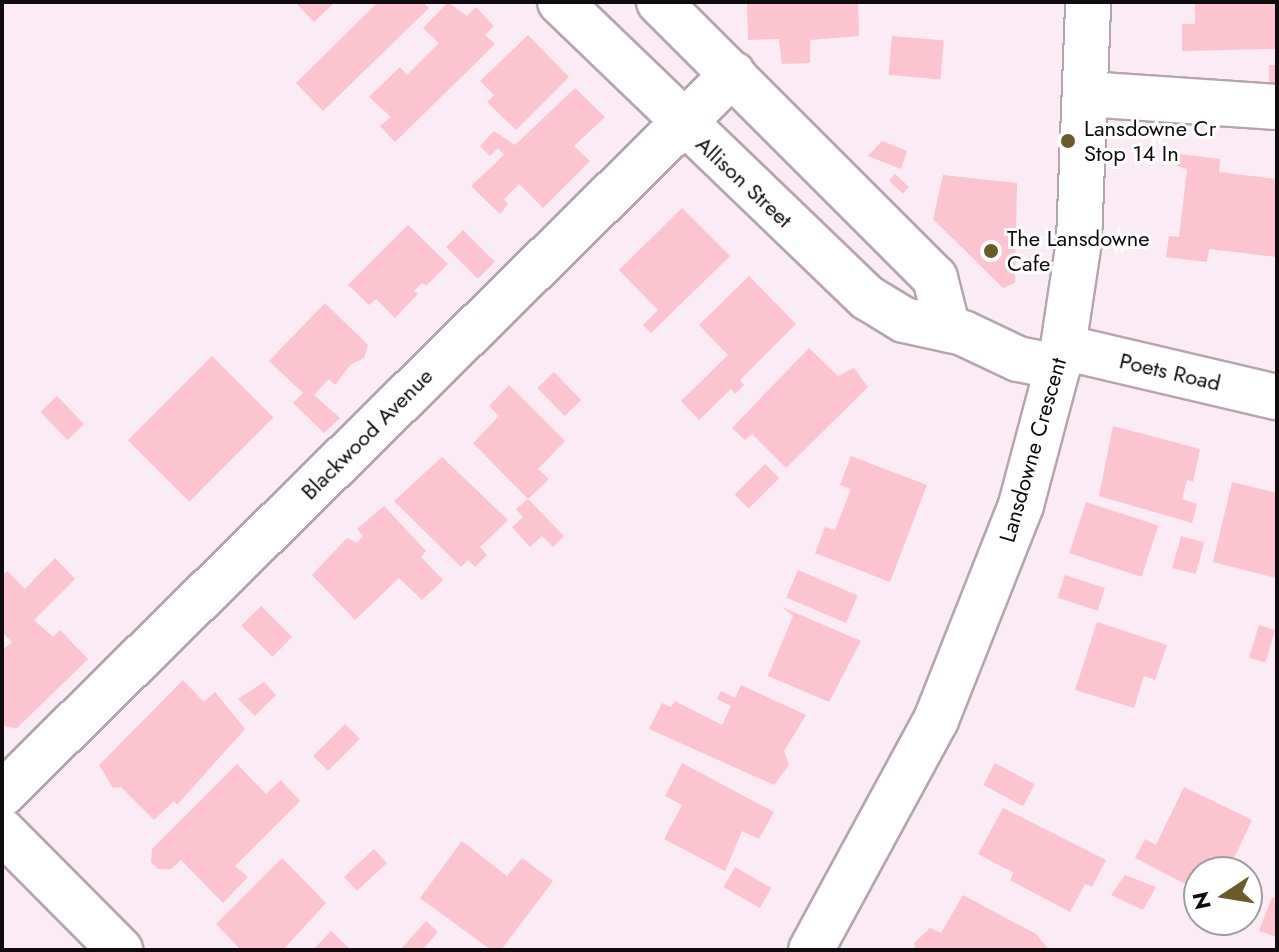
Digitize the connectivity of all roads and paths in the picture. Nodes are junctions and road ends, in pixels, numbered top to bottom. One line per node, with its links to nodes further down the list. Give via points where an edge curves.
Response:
1 (560, 2): 7 (street, Allison Street)
2 (659, 2): 4 (street)
3 (1088, 2): 5 (street, Lansdowne Crescent)
4 (733, 74): 7 (street, Blackwood Avenue); 8 (street, via 935,278)
5 (1086, 94): 6 (street); 9 (street, Lansdowne Crescent, via 1079,241)
6 (1277, 107)
7 (682, 123): 8 (street, Allison Street, via 868,298 904,320); 11 (street, Blackwood Avenue)
8 (948, 329): 9 (street, Allison Street, via 1018,359)
9 (1060, 357): 10 (street, Poets Road); 14 (street, Lansdowne Crescent, via 1021,505 936,720)
10 (1277, 397)
11 (2, 794)
12 (2, 831): 13 (street)
13 (120, 950)
14 (811, 950)

